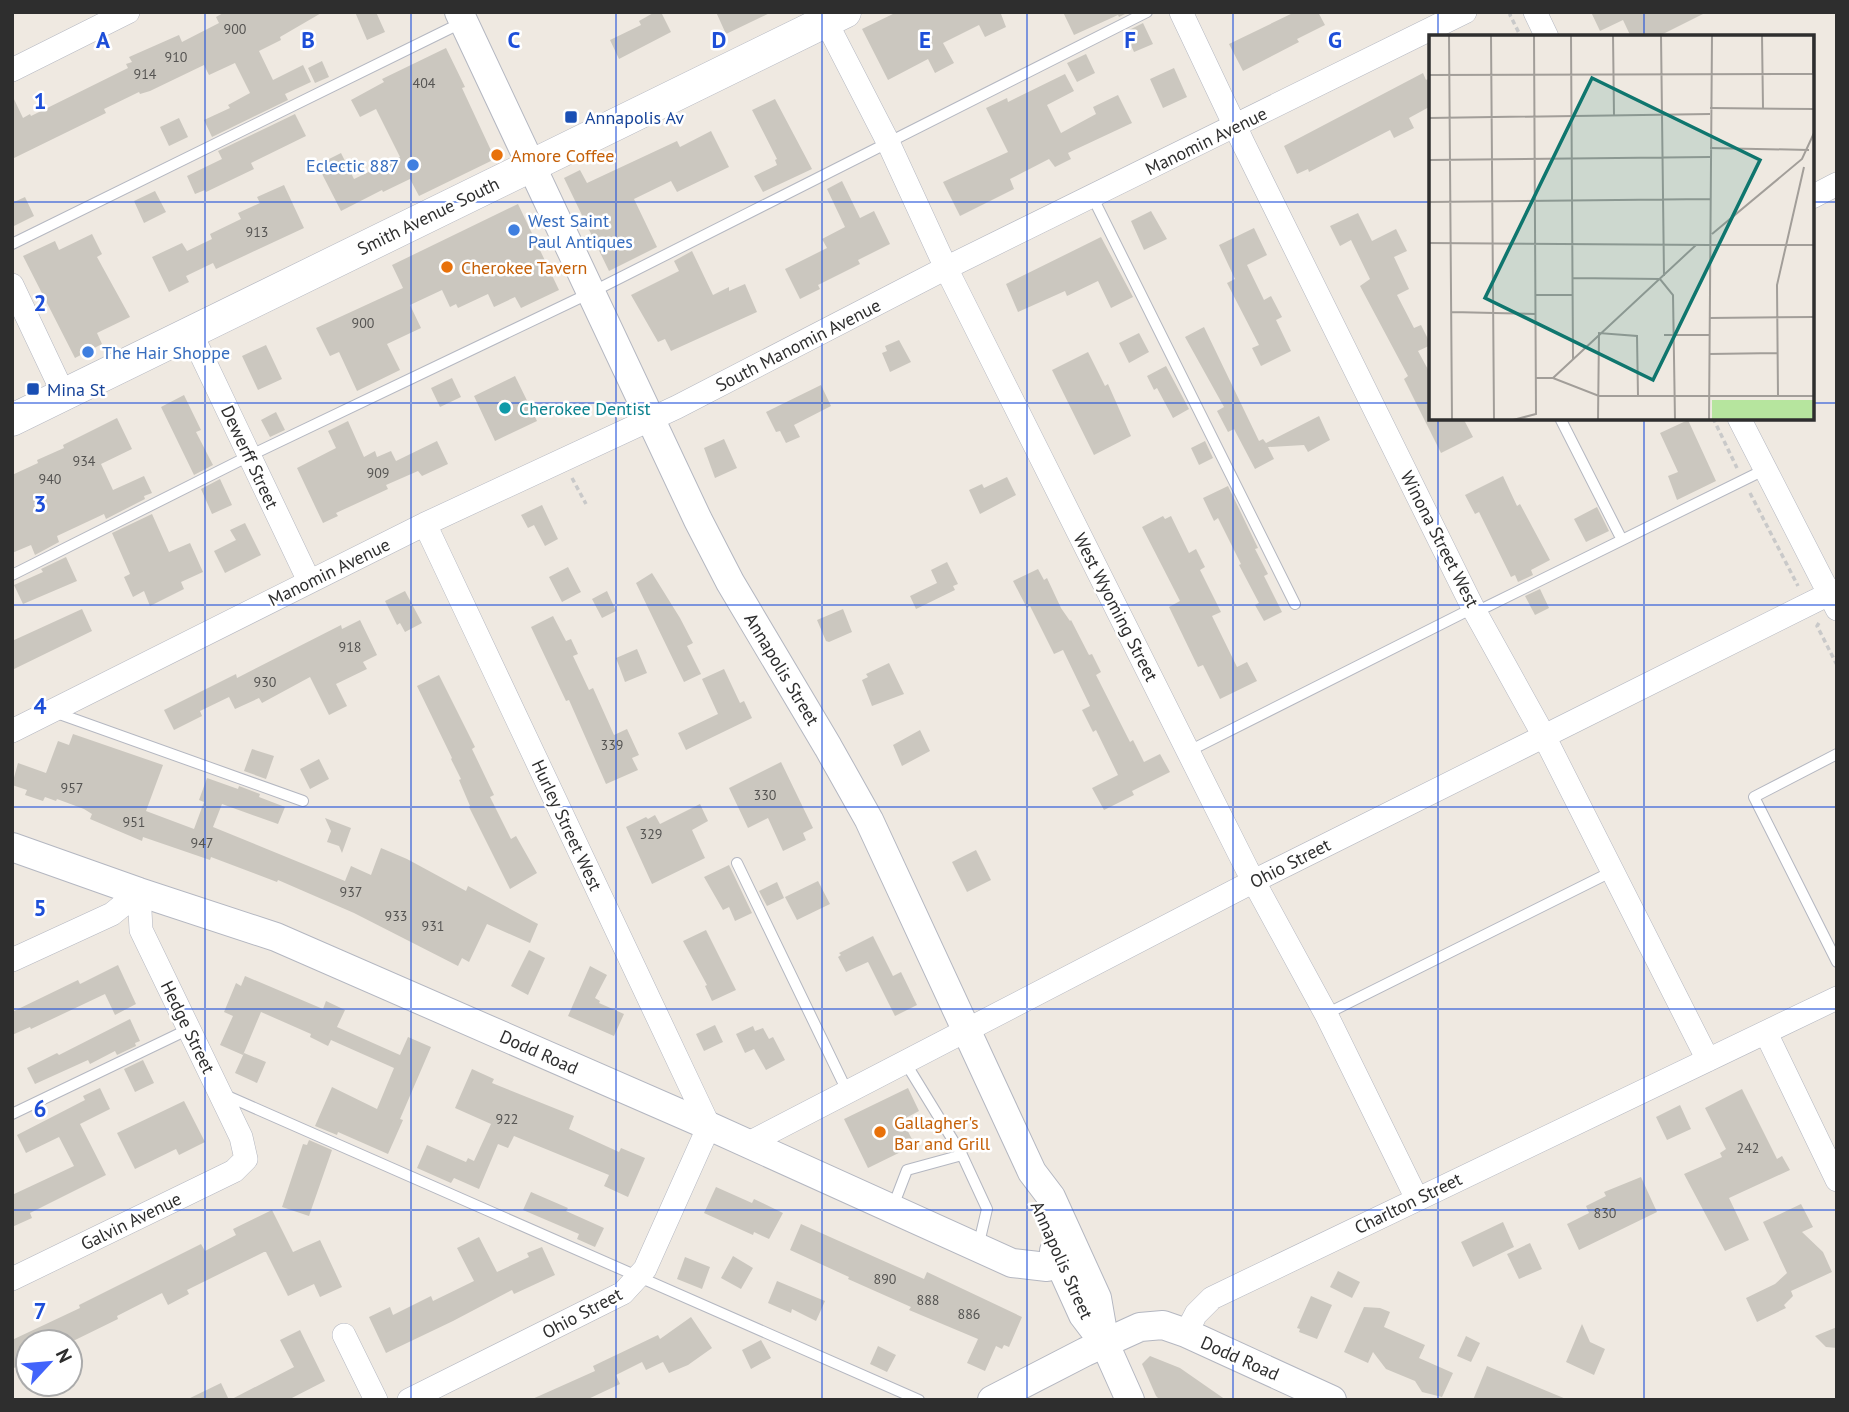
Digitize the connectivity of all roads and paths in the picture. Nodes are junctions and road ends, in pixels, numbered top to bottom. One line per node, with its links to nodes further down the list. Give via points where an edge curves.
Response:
1 (128, 12): 11 (street)
2 (1147, 12): 13 (lane)
3 (1181, 12): 12 (street, Winona Street West)
4 (1465, 12): 12 (street, Manomin Avenue)
5 (1511, 12): 9 (path)
6 (1535, 12): 10 (street)
7 (830, 15): 13 (street, West Wyoming Street); 14 (main road, Smith Avenue South)
8 (461, 17): 14 (street, Annapolis Street); 18 (lane)
9 (1520, 35)
10 (1546, 35)
11 (12, 70)
12 (1235, 127): 16 (street, Manomin Avenue); 41 (street, Winona Street West)
13 (888, 142): 19 (street, West Wyoming Street); 21 (lane)
14 (531, 166): 21 (street, Annapolis Street); 22 (main road, Smith Avenue South)
15 (1837, 184): 17 (street)
16 (1092, 196): 19 (street, Manomin Avenue); 40 (lane)
17 (1814, 196)
18 (12, 244)
19 (946, 268): 24 (street, South Manomin Avenue); 46 (street, West Wyoming Street)
20 (12, 285): 23 (street)
21 (590, 293): 24 (street, Annapolis Street); 29 (lane)
22 (191, 333): 23 (main road, Smith Avenue South); 29 (street, Dewerff Street)
23 (64, 395): 25 (main road, Smith Avenue South)
24 (649, 419): 34 (street, Manomin Avenue); 59 (street, Annapolis Street, via 730,582 869,820)
25 (12, 420)
26 (1561, 420): 35 (lane)
27 (1714, 420): 32 (path)
28 (1740, 420): 30 (street)
29 (249, 456): 36 (lane); 37 (street, Dewerff Street)
30 (1766, 469): 32 (lane); 39 (street)
31 (570, 473): 33 (path)
32 (1744, 480): 35 (lane); 38 (path, via 1797,586)
33 (586, 504)
34 (425, 524): 37 (street, Manomin Avenue); 66 (street, Hurley Street West)
35 (1622, 540): 41 (lane)
36 (12, 575)
37 (309, 582): 43 (street, Manomin Avenue)
38 (1803, 586)
39 (1831, 603): 42 (path, via 1817,626); 45 (street, Ohio Street)
40 (1295, 604)
41 (1475, 610): 45 (street, Winona Street West); 46 (lane)
42 (1837, 665)
43 (51, 711): 44 (street, Manomin Avenue); 48 (lane)
44 (12, 731)
45 (1544, 736): 51 (street, Winona Street West); 52 (street, Ohio Street)
46 (1189, 751): 52 (street, West Wyoming Street)
47 (1837, 754): 55 (lane, via 1754,797)
48 (303, 802)
49 (12, 847): 53 (street, Dodd Road)
50 (737, 863): 64 (lane)
51 (1613, 871): 57 (lane); 61 (street, Winona Street West)
52 (1254, 881): 57 (street, West Wyoming Street); 59 (street, Ohio Street)
53 (139, 892): 54 (street, via 112,914); 58 (street, Hedge Street, via 141,930); 66 (street, Dodd Road, via 276,937)
54 (12, 960)
55 (1837, 962)
56 (1837, 998): 60 (street, Charlton Street)
57 (1326, 1014): 72 (street, West Wyoming Street)
58 (189, 1029): 63 (street, Hedge Street); 65 (lane)
59 (965, 1031): 62 (street, Ohio Street); 70 (street, Annapolis Street)
60 (1766, 1033): 61 (street, Charlton Street); 71 (street)
61 (1708, 1060): 72 (street, Charlton Street)
62 (905, 1062): 64 (street, Ohio Street); 68 (lane)
63 (219, 1093): 69 (street, Hedge Street, via 241,1137); 76 (lane)
64 (848, 1093): 67 (street, Ohio Street)
65 (12, 1114)
66 (709, 1126): 67 (street, Dodd Road); 76 (street, Ohio Street)
67 (747, 1144): 73 (street, Dodd Road)
68 (962, 1155): 73 (lane, via 906,1170); 74 (lane, via 987,1209)
69 (246, 1159): 77 (street, Galvin Avenue, via 234,1171)
70 (1032, 1172): 75 (street, Annapolis Street, via 1033,1204); 80 (street, Annapolis Street, via 1051,1197 1097,1298)
71 (1837, 1180)
72 (1417, 1199): 78 (street, Charlton Street, via 1212,1298)
73 (892, 1209): 74 (street, Dodd Road)
74 (977, 1248): 75 (street, Dodd Road, via 1012,1264 1047,1267)
75 (1059, 1260): 80 (street, Annapolis Street, via 1083,1315)
76 (639, 1276): 82 (street, Ohio Street, via 623,1293 594,1309); 83 (lane)
77 (12, 1279)
78 (1186, 1333): 80 (street, via 1149,1325); 86 (street, Dodd Road)
79 (344, 1335): 81 (street)
80 (1105, 1344): 84 (street); 85 (street, Annapolis Street)
81 (376, 1400)
82 (409, 1400)
83 (919, 1400)
84 (992, 1400)
85 (1130, 1400)
86 (1332, 1400)

